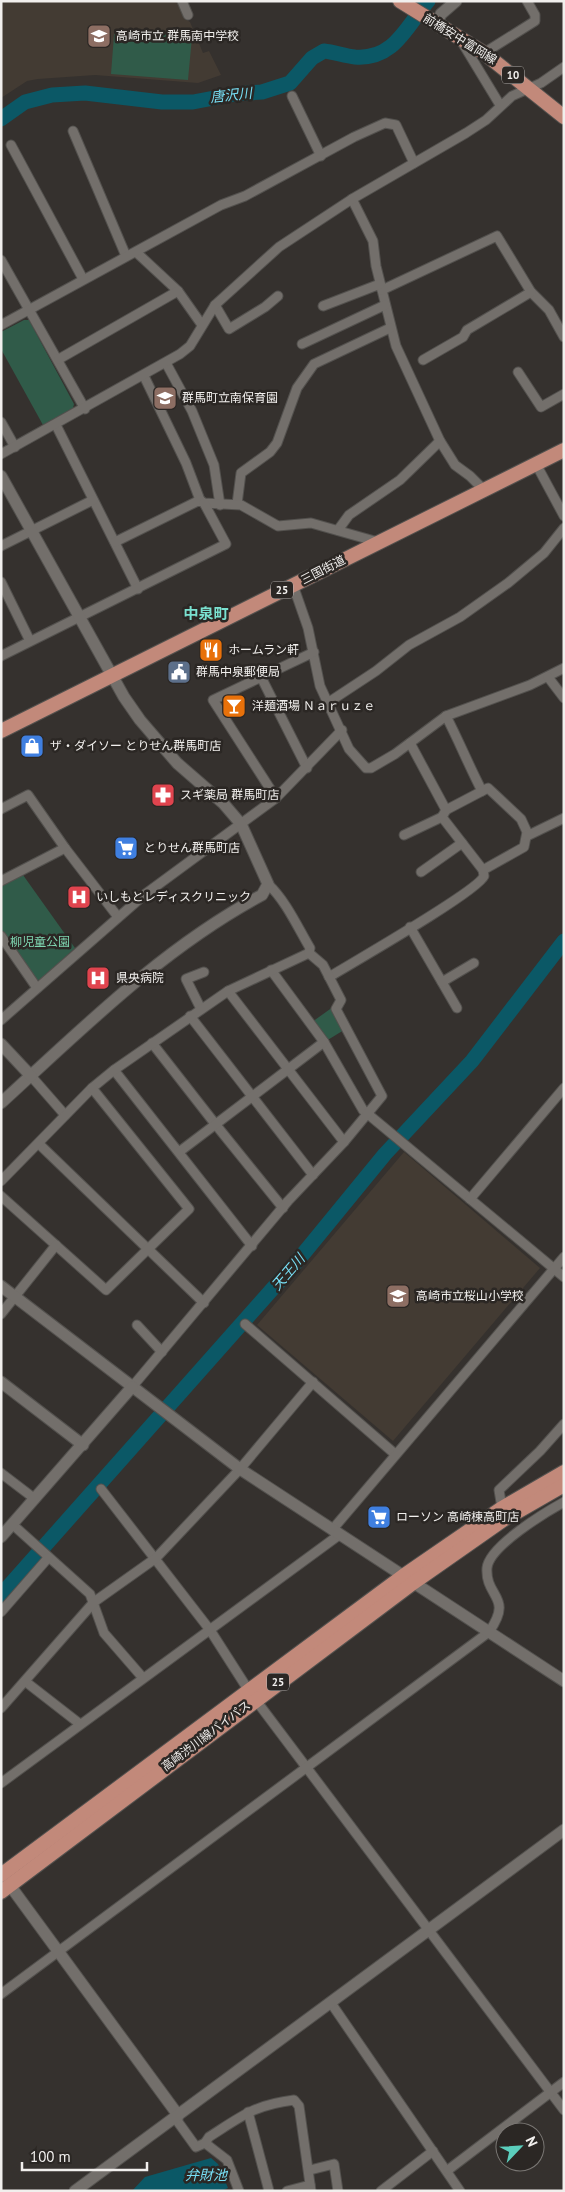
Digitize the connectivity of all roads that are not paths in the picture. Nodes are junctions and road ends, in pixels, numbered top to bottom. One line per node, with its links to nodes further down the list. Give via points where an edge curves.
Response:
1 (182, 1): 5 (street)
2 (400, 1): 6 (main road, 前橋安中富岡線 / 10)
3 (456, 1): 6 (street, via 441,14)
4 (527, 1): 8 (street, via 535,20)
5 (188, 15)
6 (436, 25): 7 (main road, 前橋安中富岡線 / 10)
7 (459, 37): 8 (main road, 前橋安中富岡線 / 10); 12 (street)
8 (484, 52): 10 (main road, 前橋安中富岡線 / 10)
9 (564, 67): 10 (street)
10 (531, 88): 12 (street, via 512,96); 13 (main road, 前橋安中富岡線 / 10)
11 (292, 96): 16 (street)
12 (500, 106): 17 (street, via 486,120)
13 (564, 117)
14 (72, 130): 20 (street)
15 (11, 145): 22 (street)
16 (321, 156): 17 (street, via 385,123 396,125); 19 (street, via 221,205)
17 (414, 163): 18 (street)
18 (352, 199): 23 (street, via 373,241); 27 (street, via 279,247)
19 (136, 252): 20 (street); 24 (street)
20 (126, 256): 22 (street)
21 (1, 260): 30 (street)
22 (83, 279): 30 (street)
23 (381, 287): 25 (street, via 497,236); 28 (street); 29 (street)
24 (178, 291): 32 (street); 36 (street)
25 (531, 292): 34 (street, via 549,310); 37 (street)
26 (278, 296): 27 (street, via 230,329)
27 (215, 304): 32 (street)
28 (385, 305): 33 (street); 35 (street)
29 (323, 306)
30 (31, 310): 31 (street); 36 (street)
31 (1, 325)
32 (202, 326): 38 (street, via 190,346)
33 (390, 328): 45 (street); 55 (street, via 314,364 297,388 277,443 241,473)
34 (564, 337)
35 (302, 344)
36 (59, 360): 42 (street)
37 (423, 360)
38 (166, 363): 40 (street); 54 (street, via 192,411 214,464)
39 (518, 372): 41 (street, via 541,407)
40 (144, 376): 42 (street); 53 (street)
41 (564, 394)
42 (85, 408): 44 (street)
43 (1, 422): 46 (street)
44 (56, 426): 46 (street); 52 (street)
45 (440, 441): 51 (street, via 455,465); 59 (street, via 400,480 350,515)
46 (15, 447): 48 (street)
47 (564, 450): 49 (main road, 三国街道 / 25)
48 (1, 454)
49 (536, 464): 51 (main road, 三国街道 / 25); 56 (street)
50 (1, 476): 58 (street)
51 (484, 490): 61 (main road, 三国街道 / 25)
52 (93, 500): 58 (street); 60 (street)
53 (202, 501): 54 (street); 60 (street); 65 (street, via 226,544)
54 (220, 504): 55 (street)
55 (236, 504): 59 (street, via 278,526 311,523)
56 (564, 516)
57 (564, 528): 75 (street, via 544,553 508,583 460,617 409,645)
58 (32, 530): 62 (street); 66 (street)
59 (338, 530): 61 (street)
60 (115, 542): 65 (street)
61 (378, 542): 64 (main road, 三国街道 / 25)
62 (1, 546)
63 (1, 582): 67 (street)
64 (293, 585): 68 (street); 71 (main road, 三国街道 / 25)
65 (138, 589): 66 (street)
66 (80, 618): 67 (street); 71 (street)
67 (30, 641): 69 (street)
68 (314, 652): 72 (street); 75 (street, via 320,686)
69 (1, 656)
70 (564, 668): 73 (street)
71 (110, 676): 78 (main road, 三国街道 / 25); 86 (street, via 149,732)
72 (261, 677): 80 (street); 82 (street, via 213,700)
73 (548, 677): 74 (street); 76 (street)
74 (564, 698)
75 (329, 702): 77 (street)
76 (446, 716): 79 (street); 81 (street)
77 (342, 730): 79 (street, via 349,750 366,768 395,754); 80 (street)
78 (1, 731)
79 (410, 742): 84 (street)
80 (307, 768): 82 (street)
81 (482, 791): 84 (street); 88 (street, via 492,790 513,810)
82 (276, 798): 86 (street)
83 (1, 808): 90 (street, via 28,795)
84 (444, 814): 87 (street); 89 (street)
85 (564, 818): 88 (street)
86 (241, 824): 94 (street); 95 (street)
87 (404, 835)
88 (527, 836): 91 (street, via 524,847)
89 (462, 843): 91 (street); 92 (street)
90 (64, 848): 93 (street); 95 (street)
91 (483, 870): 96 (street, via 482,880 476,885)
92 (421, 872)
93 (1, 881)
94 (268, 884): 98 (street, via 289,911 310,948); 115 (street, via 262,895 192,936 149,969)
95 (118, 917): 104 (street)
96 (410, 927): 102 (street); 103 (street)
97 (1, 936): 104 (street)
98 (309, 952): 100 (street); 102 (street, via 320,961)
99 (474, 963): 103 (street)
100 (272, 970): 105 (street); 110 (street)
101 (204, 972): 107 (street, via 186,980)
102 (329, 976): 120 (street, via 341,1000 336,1009 382,1096)
103 (442, 982): 106 (street)
104 (37, 988): 109 (street)
105 (228, 991): 107 (street); 113 (street)
106 (457, 1008)
107 (201, 1009): 108 (street)
108 (190, 1016): 111 (street); 118 (street)
109 (1, 1020)
110 (324, 1042): 113 (street); 120 (street, via 363,1110)
111 (152, 1043): 114 (street); 122 (street)
112 (1, 1044): 115 (street)
113 (288, 1069): 118 (street); 123 (street)
114 (114, 1070): 116 (street); 125 (street)
115 (30, 1076): 119 (street); 121 (street)
116 (92, 1088): 121 (street); 133 (street, via 189,1209)
117 (564, 1088): 129 (street)
118 (252, 1097): 122 (street); 126 (street)
119 (1, 1103)
120 (368, 1113): 123 (street); 129 (street)
121 (65, 1115): 124 (street)
122 (216, 1125): 125 (street); 130 (street)
123 (344, 1142): 126 (street)
124 (39, 1144): 127 (street); 133 (street)
125 (179, 1152): 132 (street)
126 (313, 1175): 130 (street)
127 (1, 1181)
128 (1, 1196): 131 (street)
129 (470, 1199): 135 (street)
130 (283, 1208): 132 (street)
131 (56, 1245): 133 (street, via 106,1290); 138 (street)
132 (252, 1246): 139 (street)
133 (148, 1250): 139 (street)
134 (564, 1257): 135 (street)
135 (554, 1269): 136 (street); 149 (street)
136 (564, 1277)
137 (1, 1286): 138 (street)
138 (14, 1296): 140 (street); 146 (street)
139 (204, 1303): 143 (street)
140 (1, 1314)
141 (245, 1324): 145 (street)
142 (138, 1325): 143 (street)
143 (162, 1352): 146 (street)
144 (1, 1382): 148 (street)
145 (313, 1382): 149 (street); 150 (street)
146 (132, 1387): 148 (street); 150 (street)
147 (564, 1424): 157 (street, via 499,1490)
148 (83, 1445): 155 (street)
149 (395, 1454): 159 (street)
150 (240, 1469): 159 (street); 162 (street)
151 (564, 1472): 157 (main road, 高崎渋川線バイパス / 25)
152 (1, 1473): 155 (street)
153 (564, 1486): 163 (main road, 高崎渋川線バイパス / 25)
154 (101, 1489): 162 (street)
155 (35, 1499): 158 (street)
156 (564, 1502): 167 (street, via 521,1527 491,1559 488,1576 500,1611)
157 (502, 1508): 163 (main road, 高崎渋川線バイパス / 25)
158 (12, 1524): 160 (street); 161 (street)
159 (335, 1532): 163 (street); 166 (street)
160 (1, 1536)
161 (47, 1555): 164 (street, via 90,1594); 165 (street)
162 (156, 1558): 164 (street); 166 (street)
163 (408, 1579): 167 (street); 171 (main road, 高崎渋川線バイパス / 25)
164 (94, 1602): 168 (street, via 104,1633); 170 (street)
165 (1, 1612)
166 (210, 1630): 168 (street); 171 (street)
167 (489, 1632): 169 (street); 174 (street)
168 (143, 1678): 173 (street)
169 (564, 1681)
170 (26, 1682): 172 (street); 173 (street)
171 (253, 1695): 174 (street); 177 (main road, 高崎渋川線バイパス / 25)
172 (1, 1708)
173 (80, 1724): 175 (street)
174 (306, 1766): 178 (street); 179 (street)
175 (1, 1783)
176 (564, 1830): 178 (street)
177 (3, 1880): 179 (street)
178 (430, 1929): 181 (street); 183 (street)
179 (60, 1953): 180 (street); 186 (street)
180 (1, 1994)
181 (331, 2003): 186 (street); 188 (street)
182 (564, 2082): 183 (street)
183 (551, 2092): 184 (street); 190 (street)
184 (564, 2110)
185 (248, 2112): 187 (street, via 209,2137); 189 (street, via 269,2103 294,2100 299,2106); 194 (street)
186 (178, 2115): 187 (street, via 178,2122 196,2147); 192 (street)
187 (205, 2143): 193 (street, via 227,2160)
188 (433, 2151): 190 (street); 197 (street)
189 (310, 2170): 191 (street); 196 (street, via 334,2164)
190 (448, 2170): 198 (street)
191 (310, 2188): 195 (street)
192 (75, 2191)
193 (239, 2191)
194 (269, 2191)
195 (287, 2191)
196 (338, 2191)
197 (381, 2191)
198 (460, 2191)

